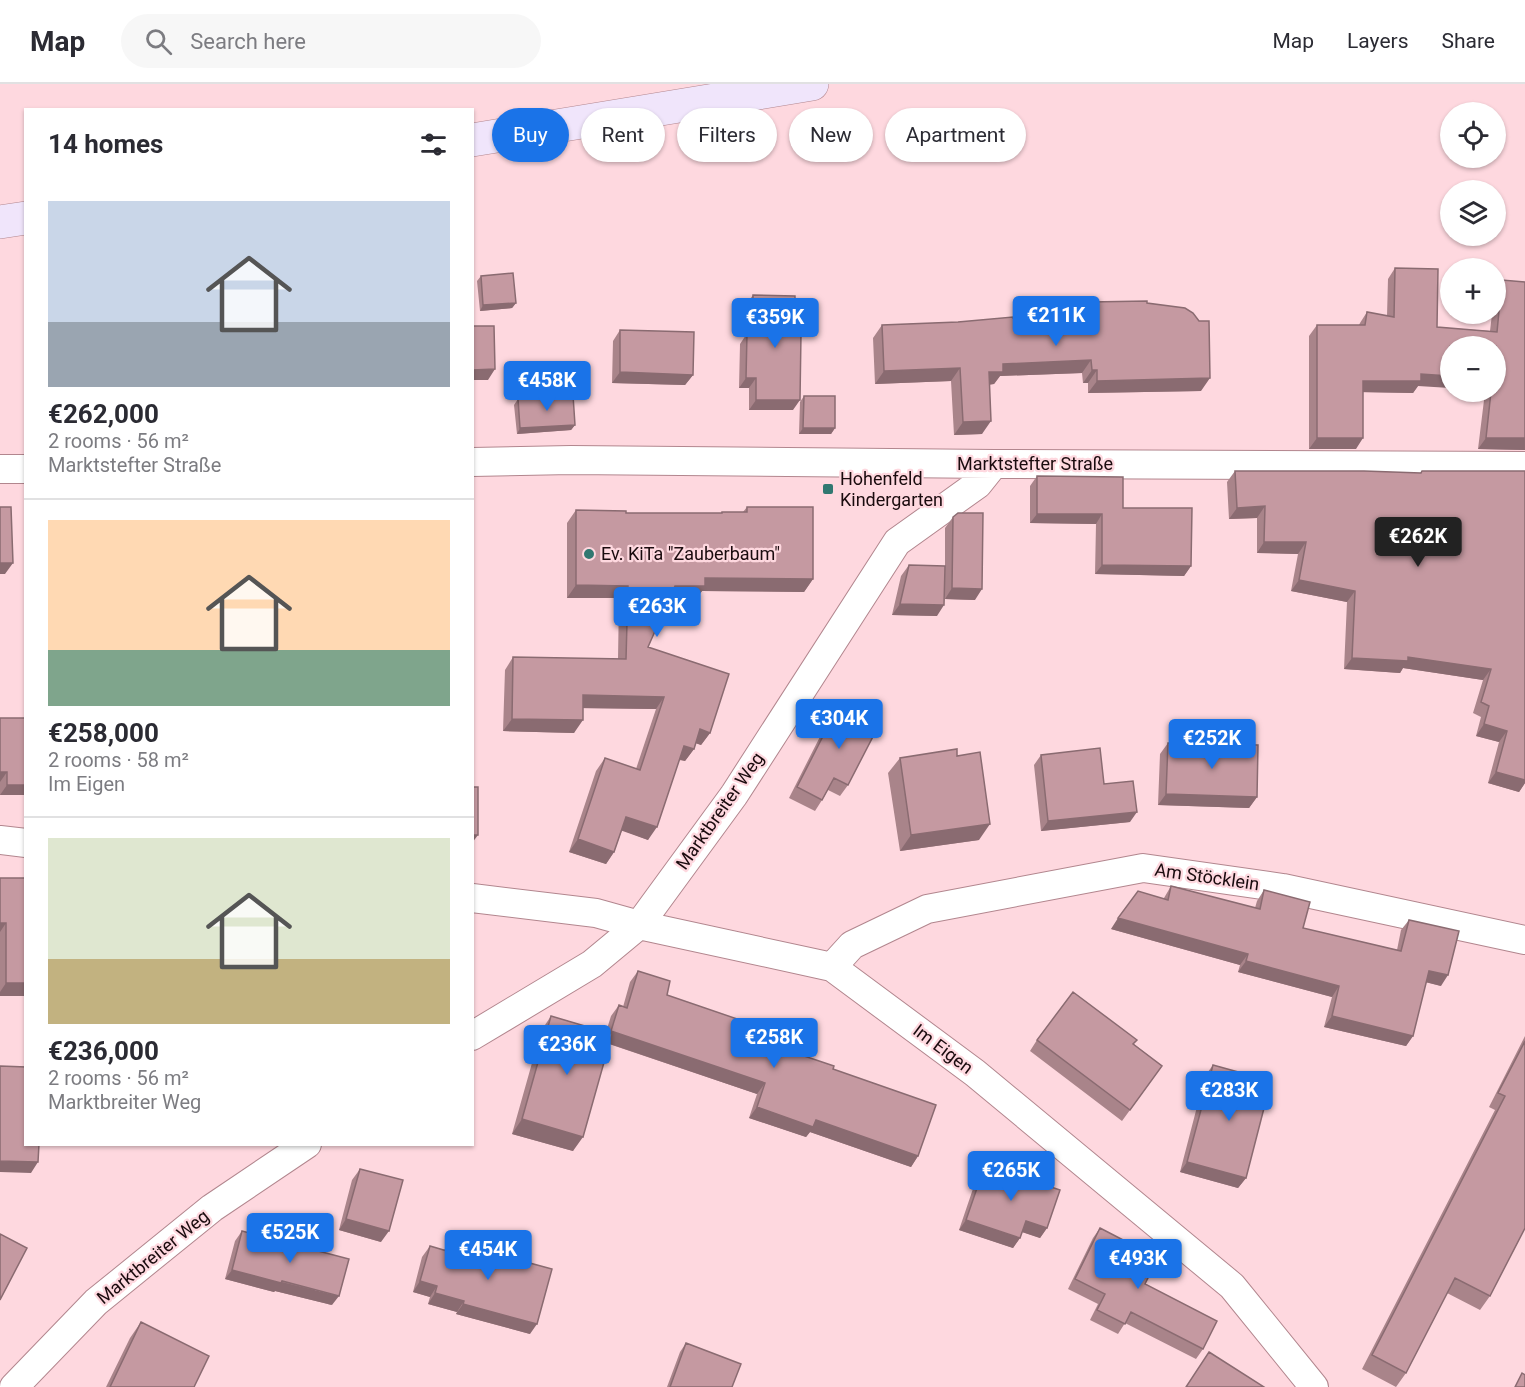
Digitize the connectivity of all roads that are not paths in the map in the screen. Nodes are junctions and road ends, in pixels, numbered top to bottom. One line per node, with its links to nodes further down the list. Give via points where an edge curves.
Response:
1 (812, 84): 2 (main road)
2 (474, 140)
3 (24, 218): 4 (main road)
4 (0, 222)
5 (474, 462): 6 (street, Marktstefter Straße)
6 (994, 464): 7 (street, Marktstefter Straße); 13 (street, Marktbreiter Weg, via 978,484 897,542 734,795)
7 (1525, 466)
8 (0, 469): 9 (street)
9 (24, 469)
10 (0, 840): 11 (street)
11 (24, 843)
12 (474, 898): 13 (street, Im Eigen, via 596,913)
13 (639, 925): 15 (street, Im Eigen); 16 (street, Marktbreiter Weg, via 592,964)
14 (1525, 940): 15 (street, Am Stöcklein, via 1283,888 1143,868 927,909 852,945)
15 (832, 967): 19 (street, Im Eigen, via 975,1073 1232,1286)
16 (474, 1035)
17 (304, 1146): 18 (street, Marktbreiter Weg, via 212,1208 96,1302)
18 (14, 1387)
19 (1314, 1387)

